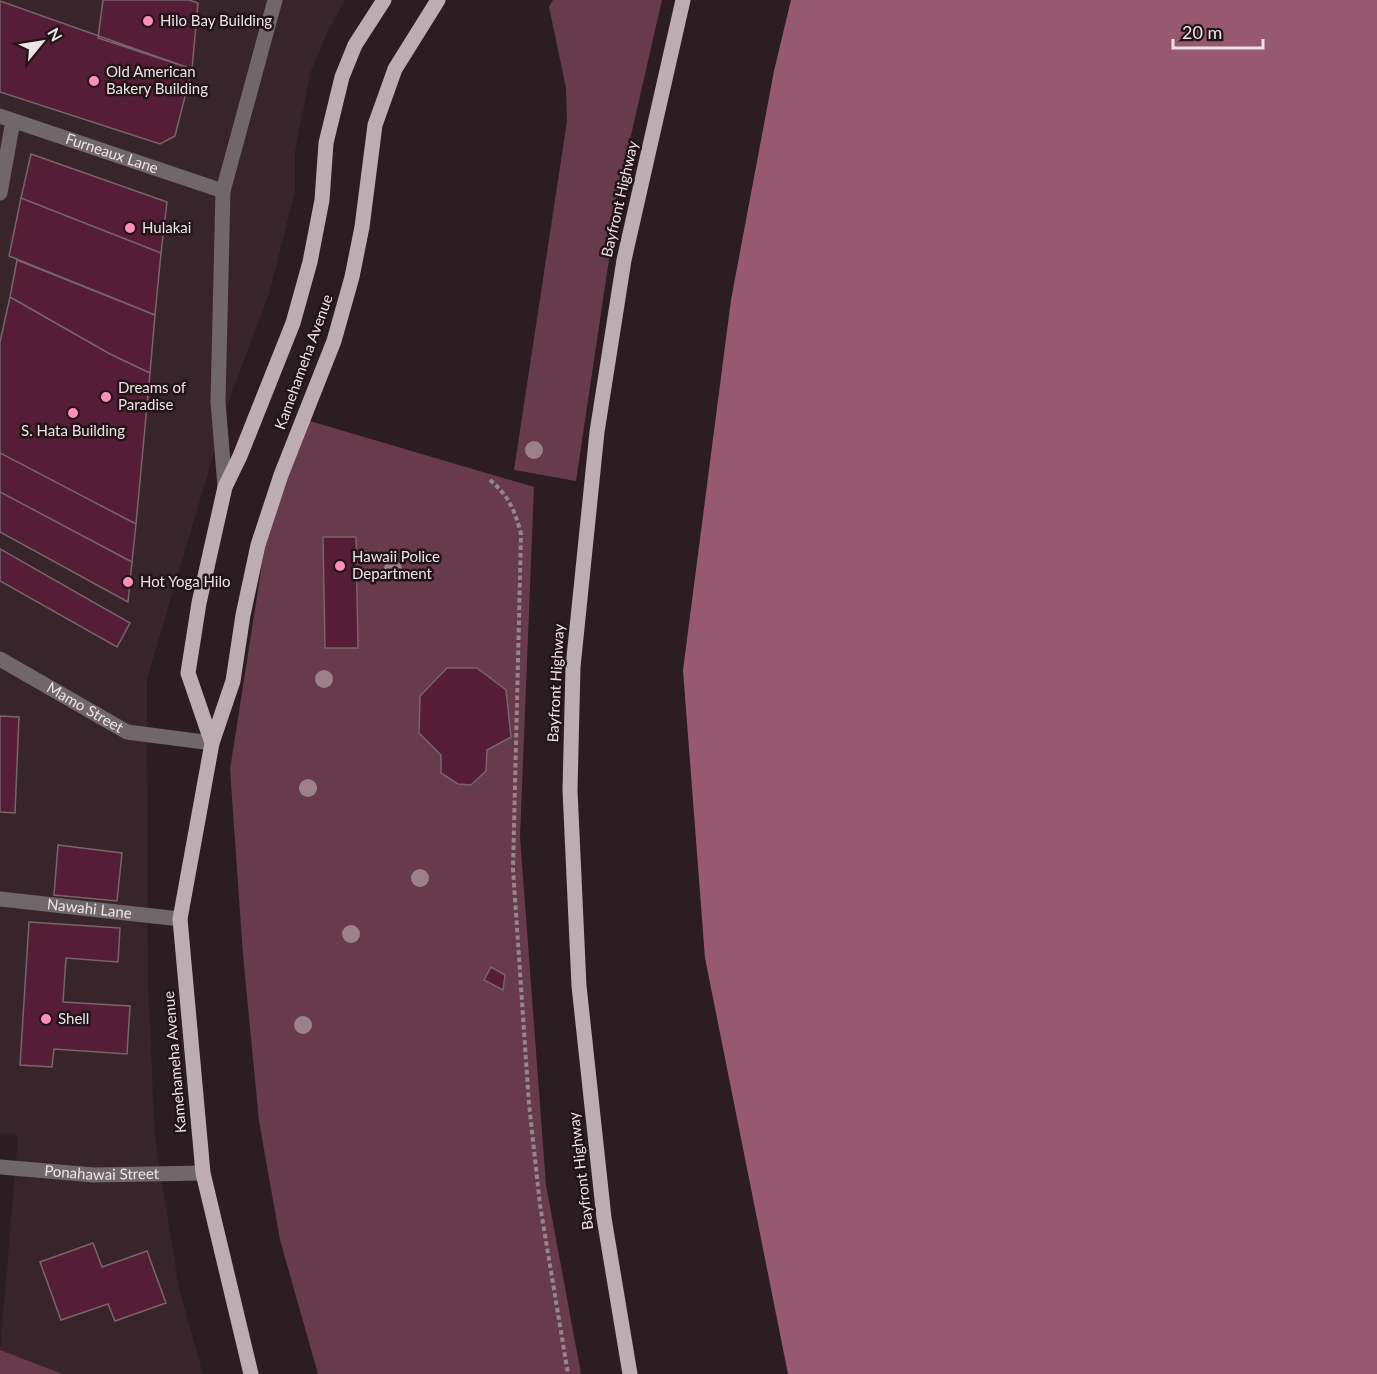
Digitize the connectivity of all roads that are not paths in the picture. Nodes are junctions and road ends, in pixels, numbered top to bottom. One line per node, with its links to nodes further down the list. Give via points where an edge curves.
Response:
1 (275, 0): 6 (street, Kamehameha Avenue)
2 (384, 0): 8 (main road, Kamehameha Avenue, via 355,45 342,77 326,143 322,200 304,283 273,373)
3 (438, 0): 10 (main road, Kamehameha Avenue, via 395,69 383,96 369,154 362,227 352,277 334,341 258,545 232,681)
4 (683, 0): 16 (main road, Bayfront Highway, via 624,260 597,432 573,667 570,790 579,986 604,1218)
5 (6, 119): 6 (street, Furneaux Lane); 7 (street)
6 (223, 191): 8 (street, Kamehameha Avenue, via 218,402)
7 (0, 193)
8 (225, 487): 10 (main road, Kamehameha Avenue, via 199,603 189,673)
9 (0, 659): 10 (street, Mamo Street, via 127,732)
10 (212, 743): 12 (main road, Kamehameha Avenue)
11 (0, 899): 12 (street, Nawahi Lane)
12 (180, 919): 14 (main road, Kamehameha Avenue)
13 (0, 1167): 14 (street, Ponahawai Street, via 94,1174)
14 (203, 1173): 15 (main road, Kamehameha Avenue)
15 (251, 1374)
16 (630, 1374)

